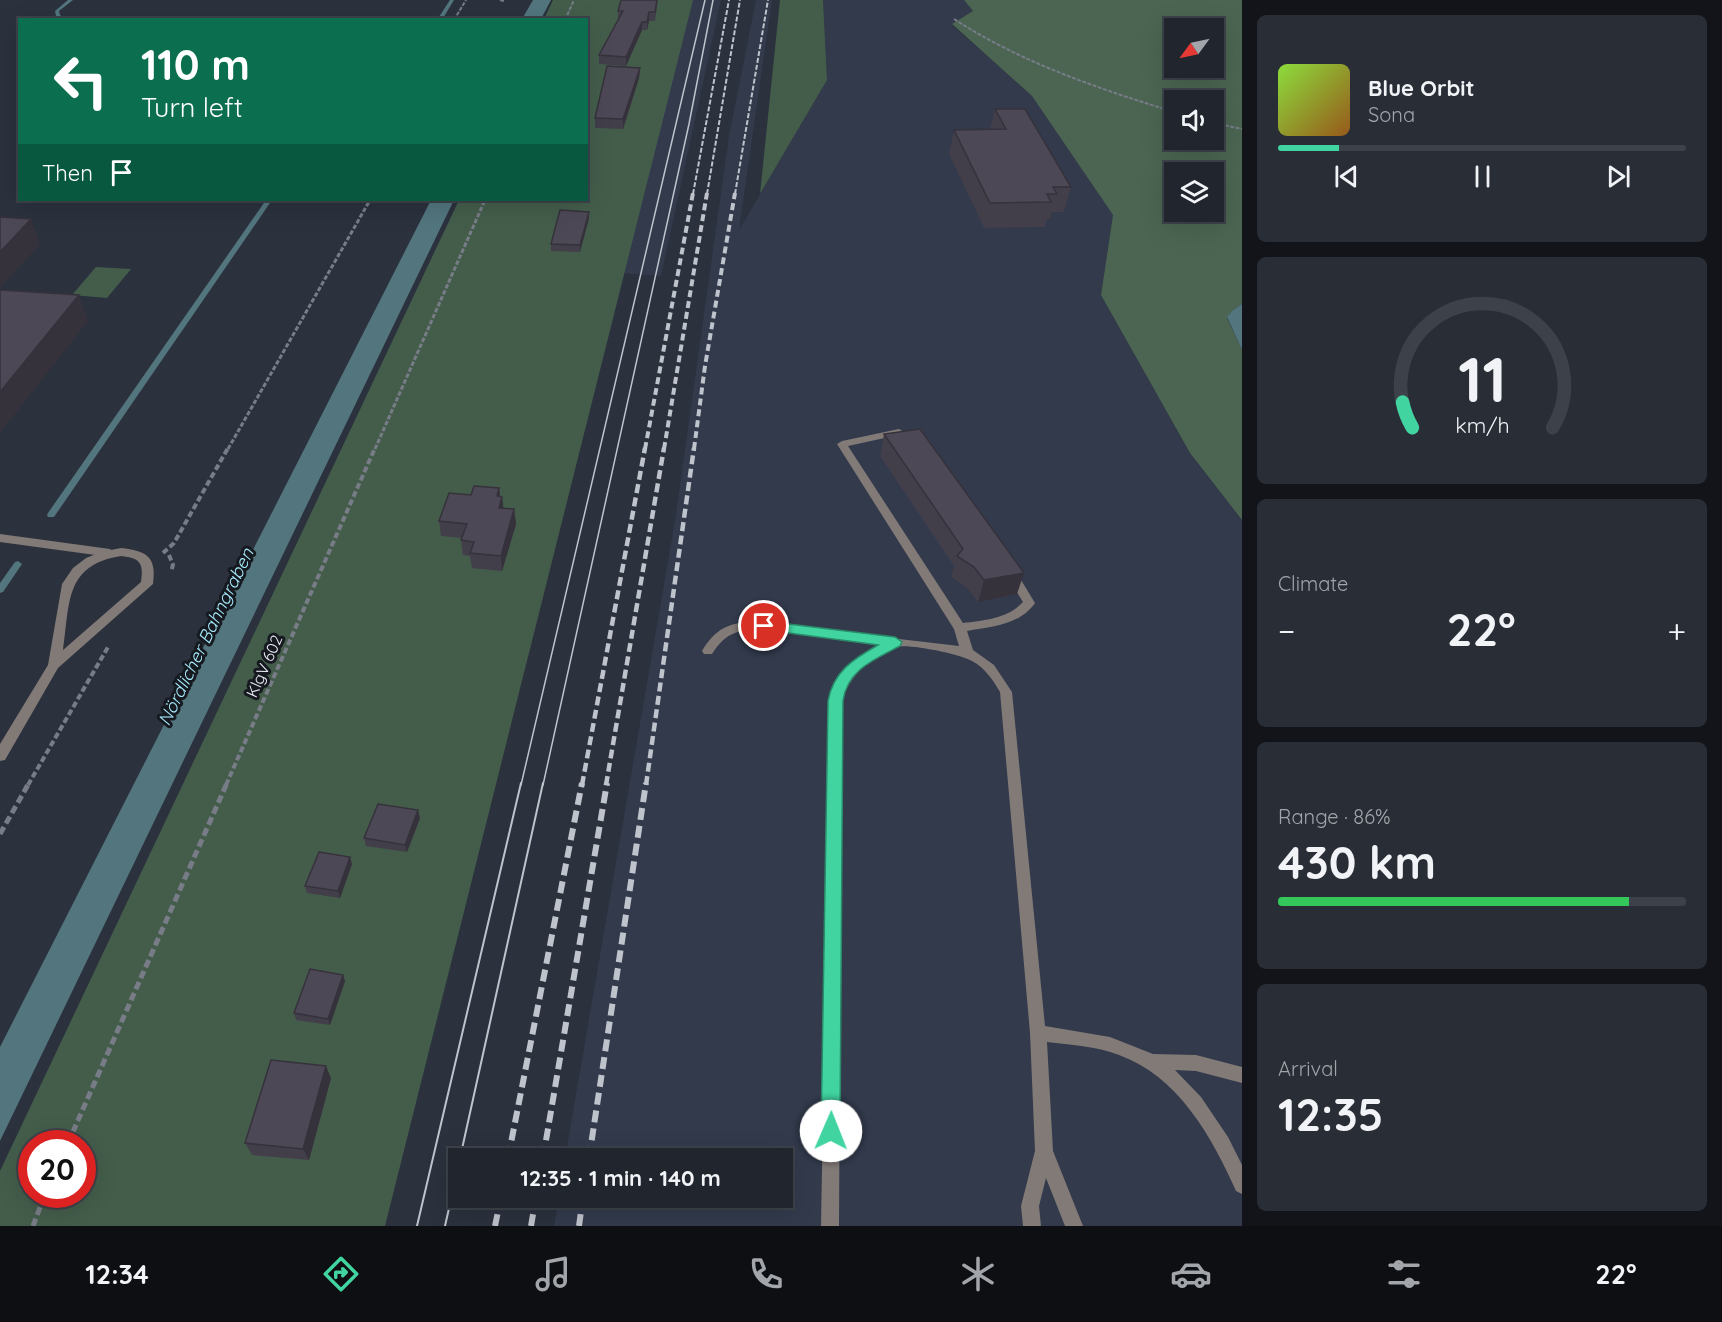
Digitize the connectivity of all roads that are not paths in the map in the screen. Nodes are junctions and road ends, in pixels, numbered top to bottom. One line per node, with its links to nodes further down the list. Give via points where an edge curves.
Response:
1 (907, 434): 5 (street, via 900,432 842,444)
2 (0, 538): 3 (street)
3 (110, 553): 9 (street, via 88,561 72,574); 9 (street, via 145,559 150,566 147,584)
4 (1006, 566): 5 (street, via 1026,594 1029,603 1024,610 1006,619)
5 (960, 628): 8 (street)
6 (895, 642): 7 (street, via 743,626 723,631); 8 (street); 16 (street, via 862,660 837,688)
7 (708, 651)
8 (967, 652): 11 (street, via 994,671 1006,692)
9 (54, 665): 10 (street)
10 (0, 756)
11 (1038, 1033): 12 (street, via 1121,1047); 14 (street)
12 (1150, 1062): 13 (street, via 1196,1063); 15 (street, via 1196,1104 1226,1148)
13 (1242, 1076)
14 (1044, 1151): 17 (street, via 1030,1206); 18 (street)
15 (1242, 1185)
16 (830, 1226)
17 (1032, 1226)
18 (1074, 1226)

